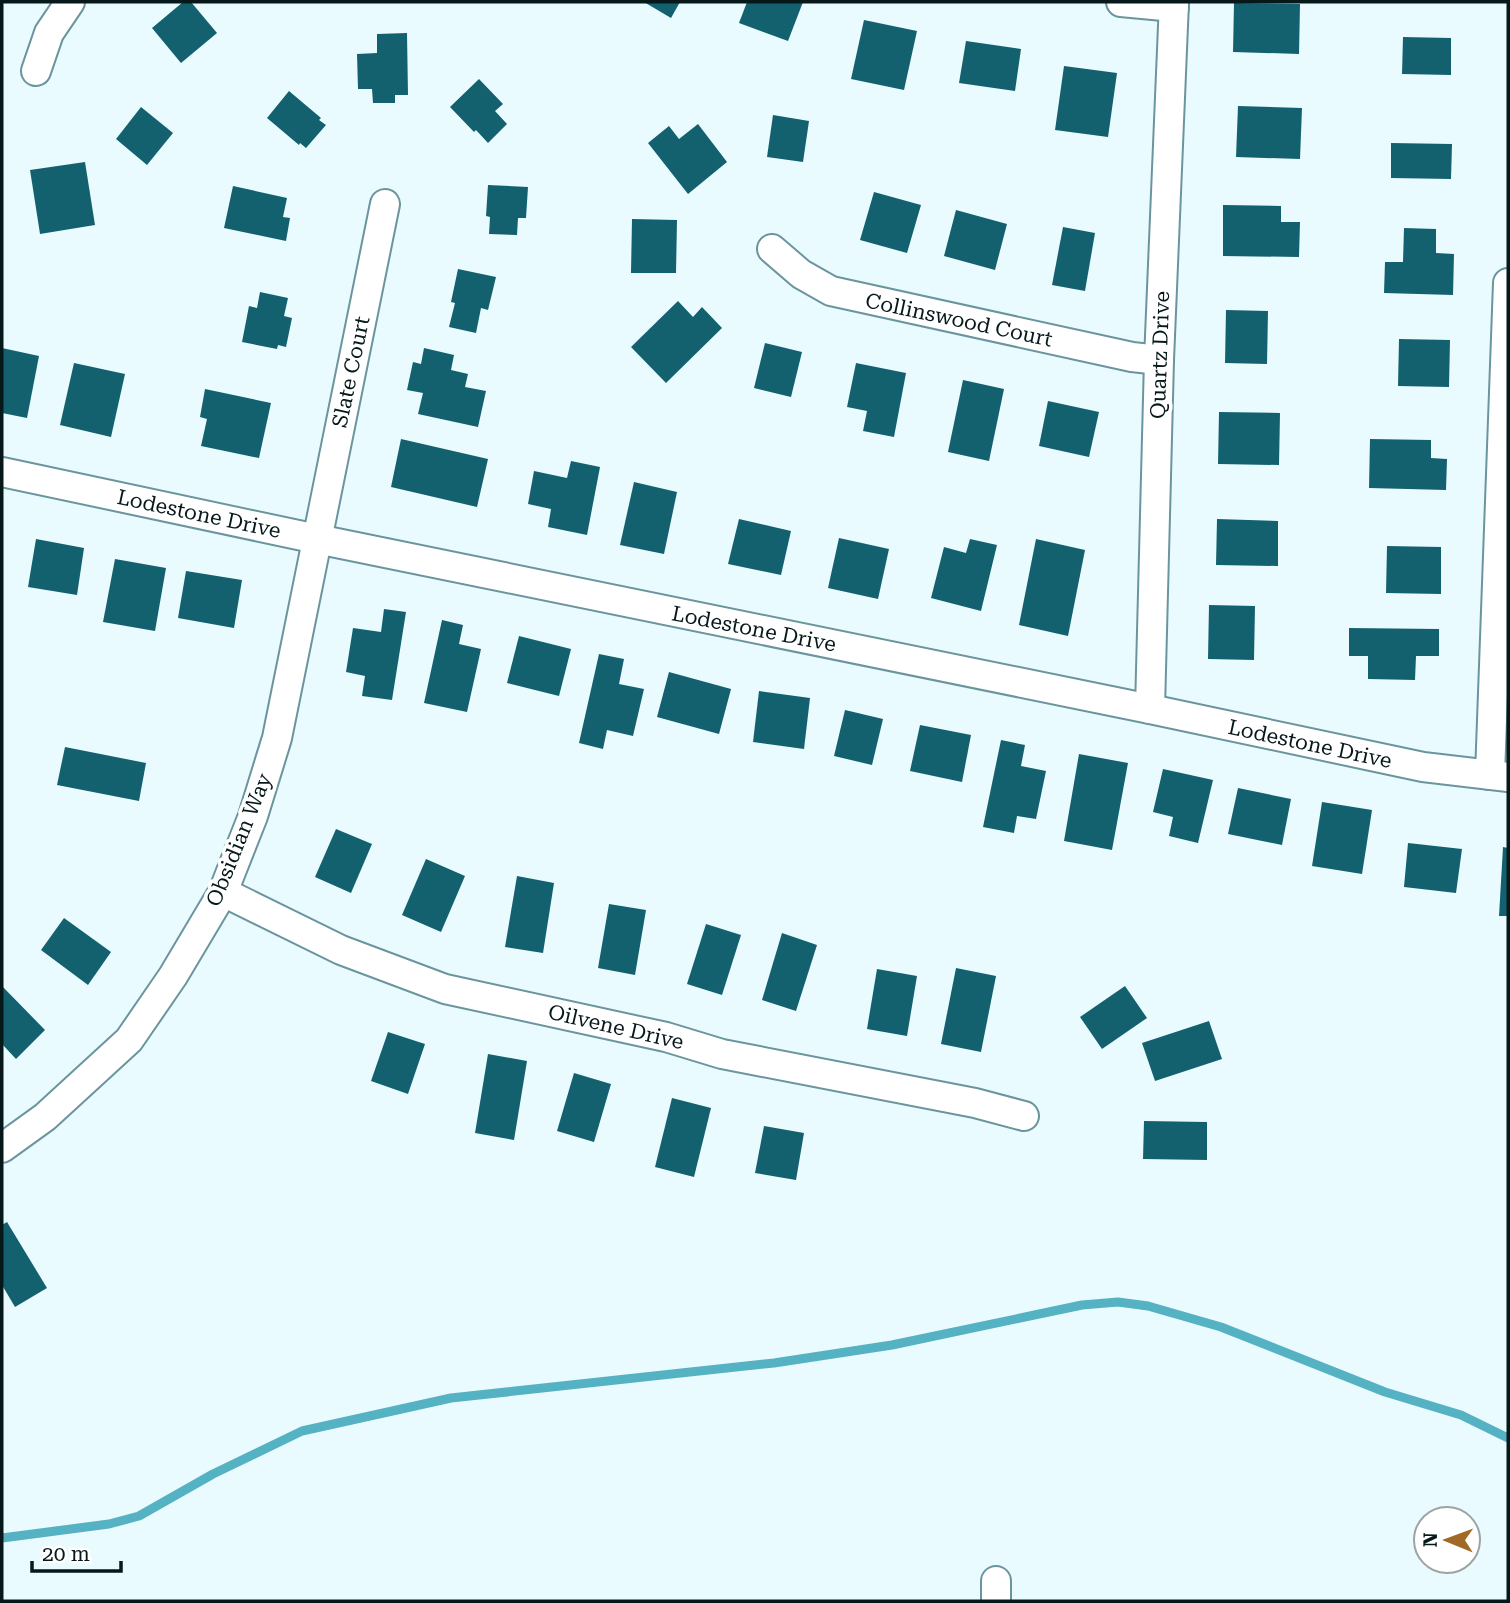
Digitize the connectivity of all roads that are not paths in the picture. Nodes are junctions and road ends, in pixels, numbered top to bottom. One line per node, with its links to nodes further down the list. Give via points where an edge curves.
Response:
1 (69, 2): 4 (street, via 49,33)
2 (1121, 2): 3 (street)
3 (1174, 4): 8 (street, Quartz Drive)
4 (36, 71)
5 (385, 204): 10 (street, Slate Court)
6 (772, 249): 8 (street, Collinswood Court, via 801,274 831,291)
7 (1508, 283): 12 (street)
8 (1159, 360): 11 (street, Quartz Drive)
9 (2, 472): 10 (street, Lodestone Drive)
10 (317, 539): 11 (street, Lodestone Drive); 13 (street, Obsidian Way, via 277,738)
11 (1150, 709): 12 (street, Lodestone Drive, via 1423,767)
12 (1499, 776)
13 (223, 892): 14 (street, Oilvene Drive, via 341,950 445,989 666,1037 722,1054); 15 (street, Obsidian Way, via 129,1040 45,1117)
14 (1024, 1116)
15 (2, 1148)

